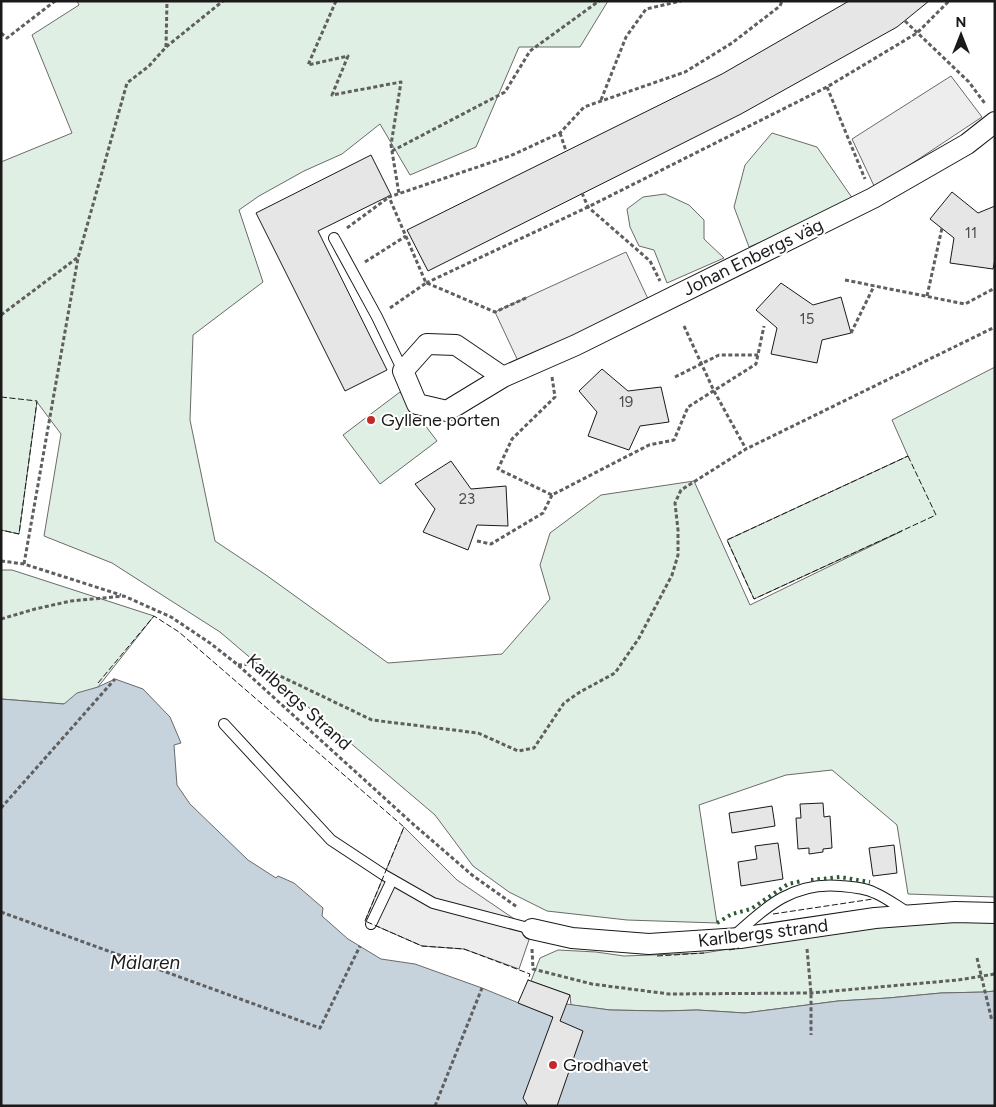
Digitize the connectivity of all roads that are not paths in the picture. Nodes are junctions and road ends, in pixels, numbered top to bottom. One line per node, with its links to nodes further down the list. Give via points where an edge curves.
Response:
1 (991, 114): 4 (street, Johan Enbergs väg, via 967,144 872,198)
2 (334, 238): 3 (lane)
3 (402, 371): 4 (street, via 427,344 456,345); 4 (street, Johan Enbergs väg, via 417,404 447,411)
4 (503, 377)
5 (224, 724): 6 (lane, via 331,840)
6 (392, 880): 9 (lane); 10 (lane, via 433,903)
7 (995, 913): 8 (street, Karlbergs strand)
8 (912, 915): 11 (street, Karlbergs strand); 11 (lane, via 875,893 824,884 798,889 759,912)
9 (371, 924)
10 (532, 929): 11 (street, Karlbergs strand, via 572,938 649,944)
11 (731, 939)

